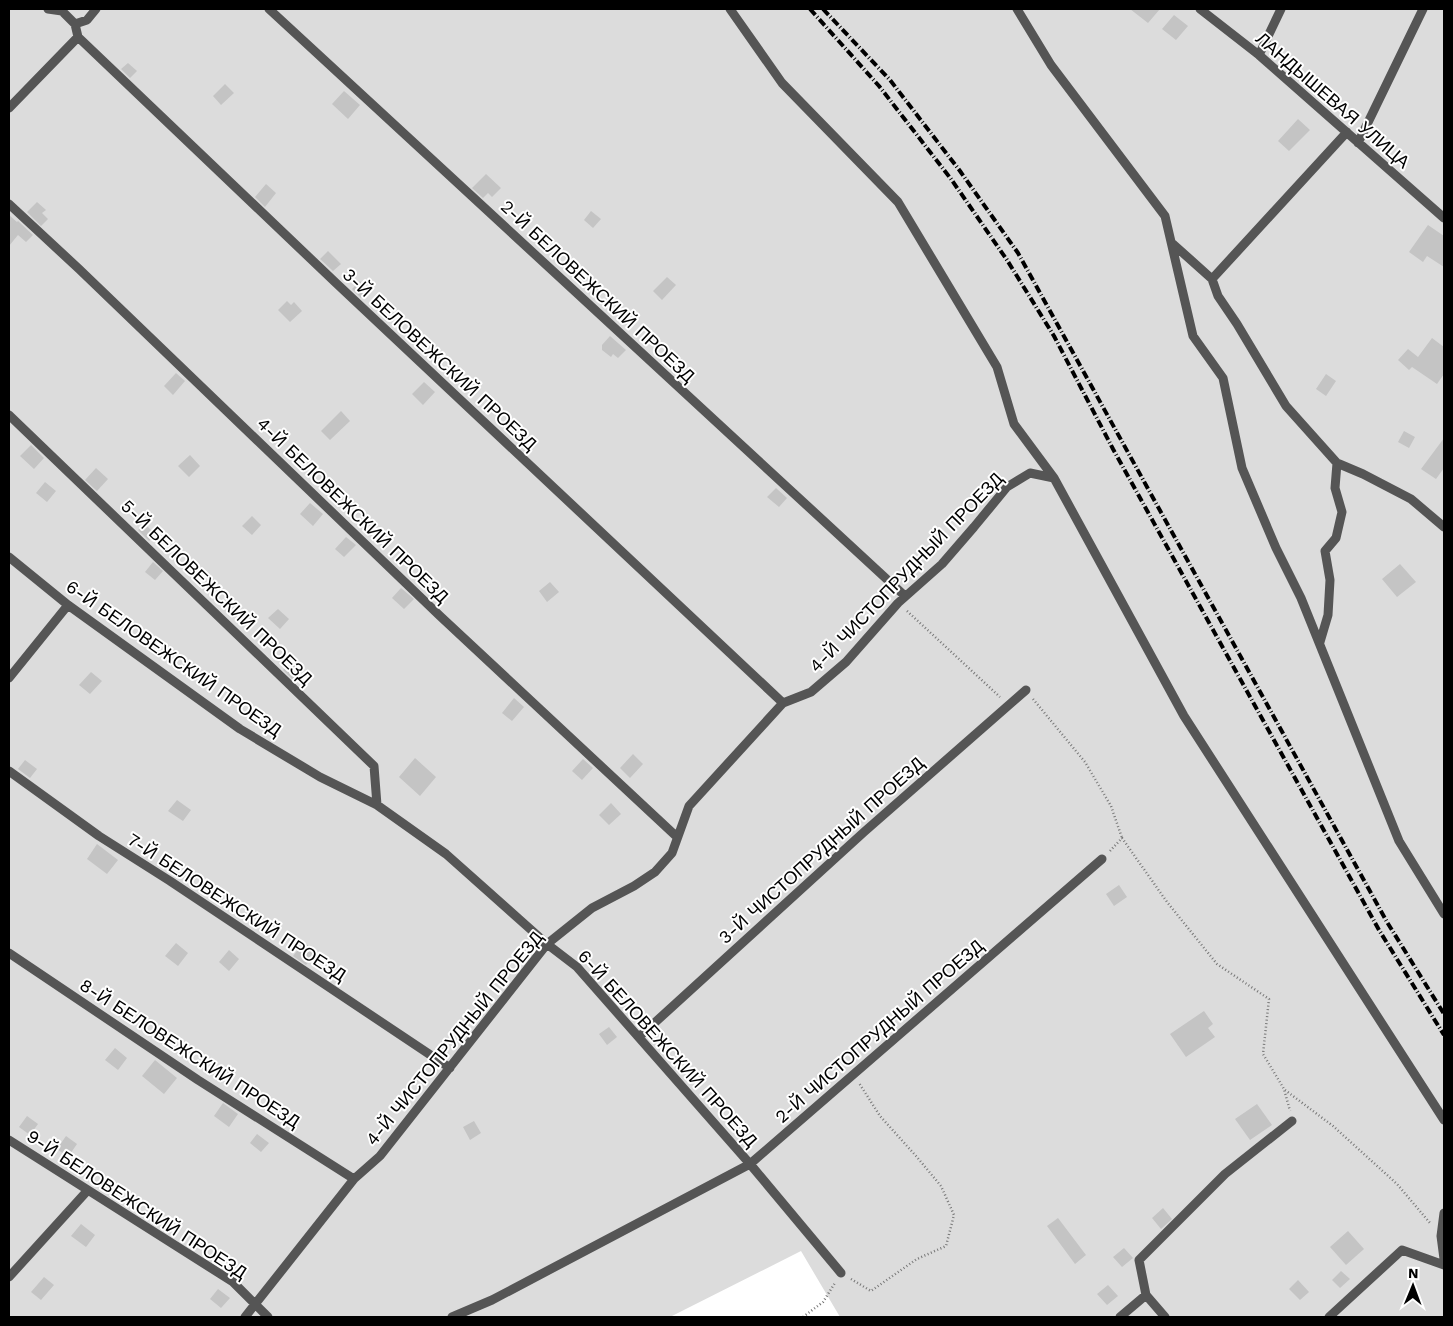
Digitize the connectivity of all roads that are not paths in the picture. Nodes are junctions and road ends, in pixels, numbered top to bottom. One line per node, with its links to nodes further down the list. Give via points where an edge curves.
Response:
1 (48, 9): 9 (lane, via 62,11)
2 (96, 9): 9 (lane, via 87,20)
3 (270, 9): 24 (lane, 2-Й БЕЛОВЕЖСКИЙ ПРОЕЗД)
4 (730, 9): 21 (lane, via 782,83 898,202 997,367 1014,424)
5 (1017, 9): 17 (lane, via 1051,65 1165,216)
6 (1200, 9): 11 (lane, ЛАНДЫШЕВАЯ УЛИЦА)
7 (1282, 9): 11 (lane)
8 (1423, 9): 14 (lane)
9 (75, 24): 10 (lane)
10 (78, 37): 12 (lane); 29 (lane, 3-Й БЕЛОВЕЖСКИЙ ПРОЕЗД)
11 (1259, 55): 13 (lane, ЛАНДЫШЕВАЯ УЛИЦА)
12 (9, 108)
13 (1347, 132): 14 (lane, ЛАНДЫШЕВАЯ УЛИЦА); 18 (lane)
14 (1358, 143): 16 (lane, ЛАНДЫШЕВАЯ УЛИЦА)
15 (9, 204): 32 (lane, 4-Й БЕЛОВЕЖСКИЙ ПРОЕЗД, via 440,616)
16 (1444, 218)
17 (1173, 244): 18 (lane); 26 (lane, via 1193,336 1224,378 1242,468)
18 (1212, 279): 20 (lane, via 1218,296 1286,406)
19 (9, 415): 31 (lane, 5-Й БЕЛОВЕЖСКИЙ ПРОЕЗД, via 374,766)
20 (1337, 464): 22 (lane, via 1411,499); 26 (lane, via 1335,488 1342,512 1336,538 1325,551 1330,580 1328,615)
21 (1054, 478): 24 (lane, 4-Й ЧИСТОПРУДНЫЙ ПРОЕЗД, via 1030,473 1007,487 942,564); 39 (lane, via 1184,716)
22 (1444, 527)
23 (9, 557): 25 (lane, 6-Й БЕЛОВЕЖСКИЙ ПРОЕЗД)
24 (902, 600): 29 (lane, 4-Й ЧИСТОПРУДНЫЙ ПРОЕЗД, via 846,662 811,692)
25 (68, 605): 27 (lane); 31 (lane, 6-Й БЕЛОВЕЖСКИЙ ПРОЕЗД, via 240,730 320,777)
26 (1320, 642): 34 (lane, via 1399,841)
27 (9, 678)
28 (1026, 690): 37 (lane, 3-Й ЧИСТОПРУДНЫЙ ПРОЕЗД)
29 (783, 702): 32 (lane, 4-Й ЧИСТОПРУДНЫЙ ПРОЕЗД, via 689,806)
30 (9, 771): 38 (lane, 7-Й БЕЛОВЕЖСКИЙ ПРОЕЗД, via 99,836)
31 (377, 805): 35 (lane, 6-Й БЕЛОВЕЖСКИЙ ПРОЕЗД, via 446,854)
32 (677, 837): 35 (lane, 4-Й ЧИСТОПРУДНЫЙ ПРОЕЗД, via 672,853 654,872 592,908)
33 (1102, 859): 42 (lane, 2-Й ЧИСТОПРУДНЫЙ ПРОЕЗД)
34 (1444, 914)
35 (547, 944): 37 (lane, 6-Й БЕЛОВЕЖСКИЙ ПРОЕЗД, via 577,967); 38 (lane, 4-Й ЧИСТОПРУДНЫЙ ПРОЕЗД)
36 (9, 953): 43 (lane, 8-Й БЕЛОВЕЖСКИЙ ПРОЕЗД, via 198,1080)
37 (639, 1037): 42 (lane, 6-Й БЕЛОВЕЖСКИЙ ПРОЕЗД)
38 (450, 1068): 43 (lane, 4-Й ЧИСТОПРУДНЫЙ ПРОЕЗД, via 380,1156)
39 (1444, 1120)
40 (1292, 1121): 50 (lane, via 1225,1174 1139,1260)
41 (9, 1140): 44 (lane, 9-Й БЕЛОВЕЖСКИЙ ПРОЕЗД)
42 (750, 1164): 48 (lane, 6-Й БЕЛОВЕЖСКИЙ ПРОЕЗД); 54 (lane, 2-Й ЧИСТОПРУДНЫЙ ПРОЕЗД, via 492,1300)
43 (354, 1179): 51 (lane, 4-Й ЧИСТОПРУДНЫЙ ПРОЕЗД)
44 (88, 1190): 49 (lane); 51 (lane, 9-Й БЕЛОВЕЖСКИЙ ПРОЕЗД, via 233,1282)
45 (1444, 1213): 46 (lane)
46 (1444, 1259)
47 (1444, 1265): 57 (lane, via 1402,1250)
48 (841, 1273)
49 (9, 1277)
50 (1146, 1295): 55 (lane); 56 (lane)
51 (256, 1305): 52 (lane, 4-Й ЧИСТОПРУДНЫЙ ПРОЕЗД); 53 (lane, 9-Й БЕЛОВЕЖСКИЙ ПРОЕЗД)
52 (245, 1317)
53 (268, 1317)
54 (452, 1317)
55 (1120, 1317)
56 (1165, 1317)
57 (1329, 1317)

